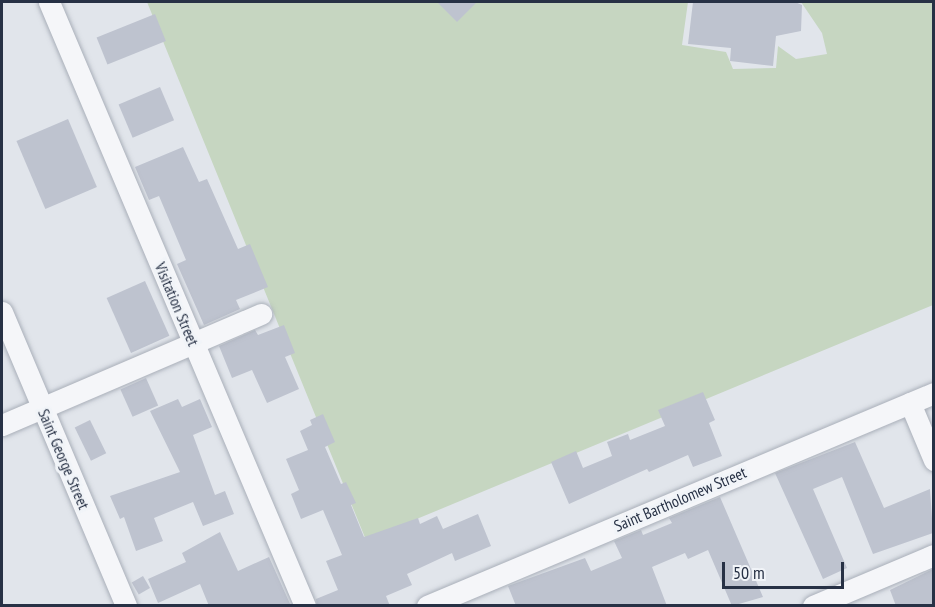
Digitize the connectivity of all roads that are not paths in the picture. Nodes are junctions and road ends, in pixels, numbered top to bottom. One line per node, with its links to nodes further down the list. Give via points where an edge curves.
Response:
1 (49, 2): 4 (street, Visitation Street)
2 (2, 312): 7 (street, Saint George Street)
3 (261, 314): 4 (street)
4 (194, 343): 7 (street); 12 (street, Visitation Street)
5 (933, 393): 6 (street, Saint Bartholomew Street)
6 (910, 403): 9 (street); 13 (street, Saint Bartholomew Street)
7 (42, 408): 8 (street); 11 (street, Saint George Street)
8 (2, 425)
9 (933, 460)
10 (933, 555): 14 (street)
11 (126, 606)
12 (305, 606)
13 (427, 606)
14 (813, 606)

